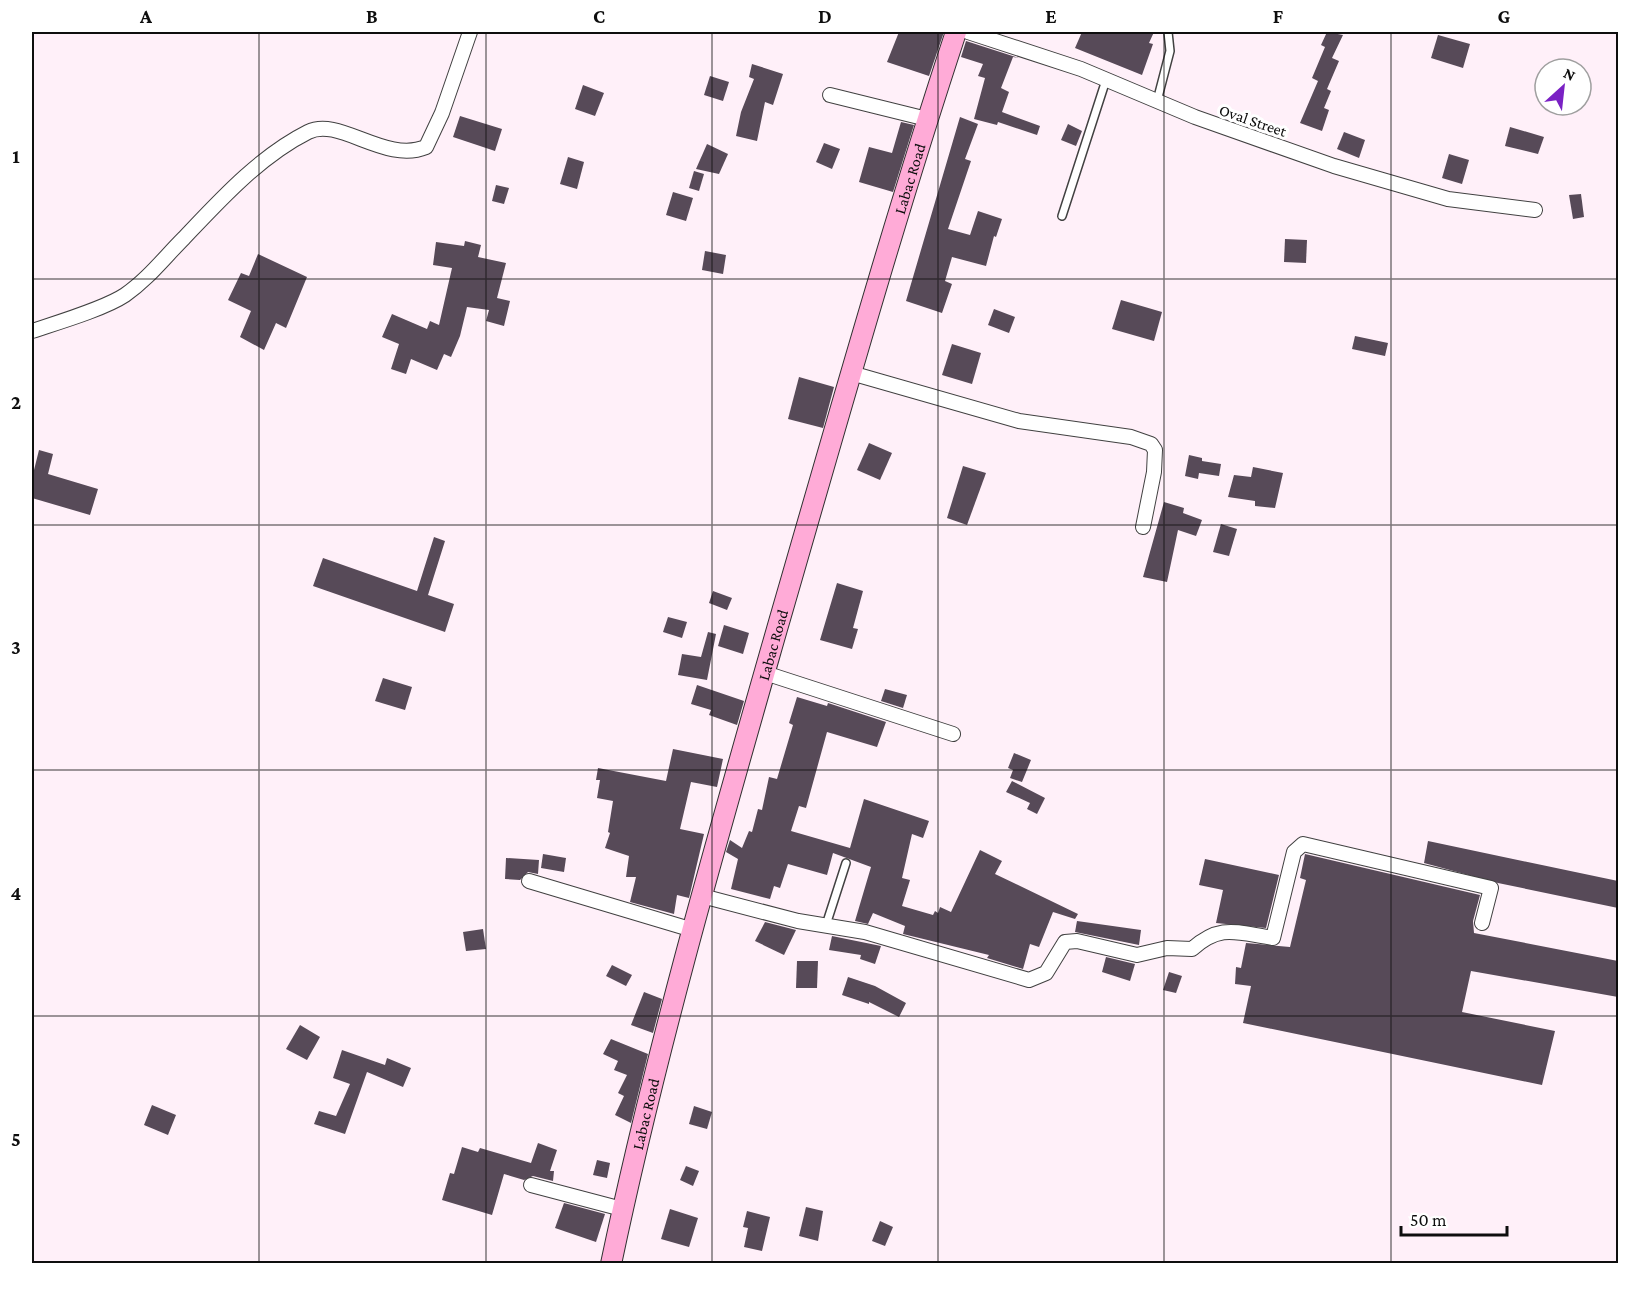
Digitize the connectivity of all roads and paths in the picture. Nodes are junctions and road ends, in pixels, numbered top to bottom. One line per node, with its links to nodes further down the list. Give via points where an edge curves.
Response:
1 (470, 32): 11 (street, via 426,147 412,152 393,150 330,129 312,130 262,163 182,239 159,267 122,297)
2 (956, 32): 8 (street, Labac Road)
3 (968, 32): 5 (street, Oval Street)
4 (1168, 32): 7 (lane, via 1170,51)
5 (1106, 80): 7 (street, Oval Street); 10 (lane)
6 (830, 95): 8 (street)
7 (1157, 101): 9 (street, Oval Street, via 1334,166 1448,200)
8 (927, 119): 12 (street, Labac Road)
9 (1535, 210)
10 (1062, 216)
11 (32, 331)
12 (851, 373): 13 (street, via 1019,421 1131,437 1151,444 1155,450 1154,472); 14 (street, Labac Road)
13 (1143, 527)
14 (765, 673): 15 (street); 18 (street, Labac Road)
15 (953, 734)
16 (846, 864): 20 (lane)
17 (530, 881): 21 (street)
18 (702, 896): 20 (street); 21 (street, Labac Road)
19 (1482, 923): 20 (street, via 1491,888 1303,844 1294,852 1273,939 1222,931 1207,935 1192,949 1167,948 1137,955 1077,941 1065,942 1046,974 1029,980 865,932)
20 (826, 925)
21 (693, 930): 23 (street, Labac Road)
22 (531, 1185): 23 (street)
23 (622, 1209): 24 (street, Labac Road)
24 (611, 1263)

